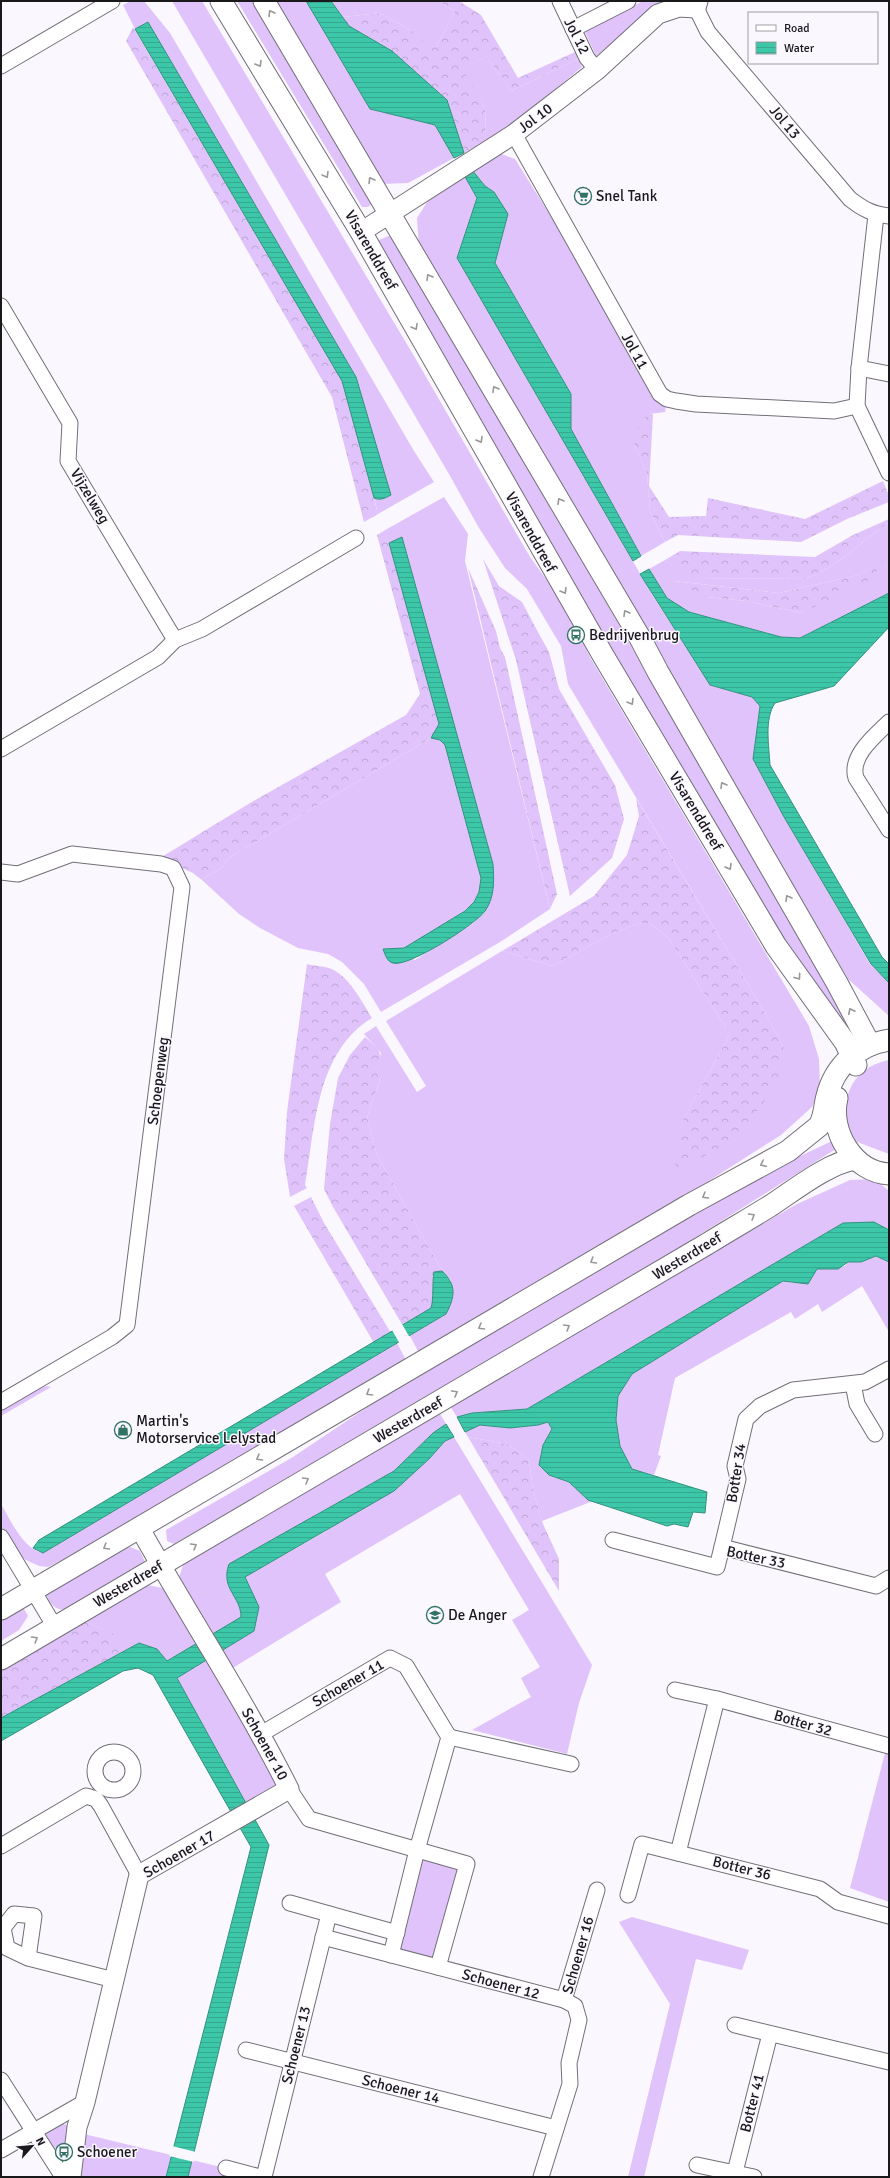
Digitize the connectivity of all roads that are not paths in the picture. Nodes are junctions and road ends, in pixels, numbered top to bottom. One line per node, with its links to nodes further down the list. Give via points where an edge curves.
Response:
1 (112, 1): 8 (street)
2 (221, 1): 13 (main road, Visarenddreef, one-way to 13)
3 (264, 1): 11 (main road, one-way to 3)
4 (560, 1): 7 (street, Jol 12)
5 (628, 1): 7 (street)
6 (697, 5): 9 (street, Jol 10, via 678,7 658,14); 12 (street, Jol 13, via 708,32 850,199 866,211)
7 (573, 30): 9 (street, Jol 12, via 587,58)
8 (1, 66)
9 (597, 70): 10 (street, Jol 10)
10 (514, 134): 11 (street, Jol 10); 17 (street, Jol 11, via 660,394 676,401 719,405 834,411)
11 (391, 214): 13 (street, Jol 10); 25 (main road, one-way to 11, via 837,983 658,672 640,636)
12 (882, 215): 15 (street)
13 (361, 232): 26 (main road, Visarenddreef, one-way to 26, via 604,657 776,946 845,1042)
14 (1, 306): 20 (street, Vijzelweg, via 70,423 68,461)
15 (859, 368): 16 (street); 17 (street)
16 (889, 374)
17 (857, 406): 18 (street)
18 (889, 473)
19 (356, 538): 20 (street, via 202,629)
20 (175, 640): 22 (street, via 158,657)
21 (889, 722): 23 (street, via 860,754 854,770 856,778)
22 (1, 749)
23 (889, 830)
24 (1, 872): 33 (street, Schoepenweg, via 18,874 72,854 161,864 173,868 182,887 127,1325 112,1337)
25 (883, 1046): 26 (main road)
26 (854, 1060): 27 (main road, via 839,1090 835,1111)
27 (829, 1122): 28 (main road); 35 (main road, one-way to 35, via 826,1135 809,1147 788,1151 689,1204)
28 (852, 1155): 29 (main road, via 861,1152); 30 (main road, via 866,1167); 39 (main road, Westerdreef, one-way to 28, via 713,1240 812,1177 824,1163)
29 (889, 1165)
30 (889, 1174)
31 (889, 1369): 32 (street, Botter 34, via 865,1382)
32 (853, 1384): 34 (street, via 857,1404); 38 (street, Botter 34, via 793,1390 760,1406 746,1420 735,1466 738,1479)
33 (1, 1402)
34 (875, 1434)
35 (139, 1527): 39 (street, Schoener 10); 41 (main road, one-way to 41)
36 (1, 1538): 41 (street)
37 (613, 1540): 38 (street, Botter 33, via 717,1567)
38 (722, 1547): 40 (street, Botter 33, via 876,1586)
39 (161, 1565): 43 (main road, Westerdreef); 47 (street, Schoener 10, via 214,1658)
40 (889, 1578)
41 (32, 1591): 42 (main road); 43 (street)
42 (1, 1609)
43 (55, 1627): 44 (main road, Westerdreef, one-way to 43)
44 (1, 1659)
45 (675, 1690): 46 (street, Botter 32)
46 (717, 1699): 49 (street, Botter 32); 56 (street)
47 (262, 1734): 48 (street, Schoener 11, via 390,1658 406,1666); 52 (street, Schoener 10)
48 (449, 1737): 50 (street); 55 (street)
49 (889, 1746)
50 (571, 1764)
51 (106, 1788): 53 (street)
52 (289, 1789): 55 (street, Schoener 10, via 309,1819); 57 (street, Schoener 17)
53 (96, 1800): 54 (street, via 86,1796); 57 (street)
54 (1, 1846)
55 (417, 1850): 63 (street); 67 (street, Schoener 10, via 467,1864)
56 (678, 1853): 59 (street, Botter 36, via 642,1844); 62 (street, Botter 36, via 820,1889 838,1902)
57 (139, 1875): 68 (street, Schoener 17)
58 (597, 1890): 69 (street, Schoener 16)
59 (628, 1895)
60 (290, 1903): 61 (street)
61 (329, 1914): 63 (street); 64 (street, Schoener 13)
62 (889, 1916)
63 (396, 1933): 65 (street)
64 (323, 1937): 65 (street, Schoener 12); 73 (street, Schoener 13)
65 (391, 1955): 67 (street, Schoener 12)
66 (28, 1958): 68 (street)
67 (438, 1967): 69 (street, Schoener 12)
68 (114, 1980): 76 (street, Schoener 17)
69 (564, 2000): 77 (street, Schoener 16, via 575,2006 579,2020 569,2063 570,2084)
70 (735, 2025): 71 (street)
71 (770, 2034): 74 (street); 82 (street, Botter 41)
72 (246, 2050): 73 (street, Schoener 14)
73 (292, 2062): 77 (street, Schoener 14); 86 (street, Schoener 13)
74 (889, 2062)
75 (1, 2080): 78 (street)
76 (85, 2102): 78 (street); 84 (street, Schoener 17, via 77,2128)
77 (556, 2128): 87 (street, Schoener 16)
78 (34, 2130): 79 (street); 83 (street)
79 (1, 2150)
80 (697, 2165): 82 (street)
81 (226, 2168): 85 (street)
82 (734, 2172): 88 (street)
83 (63, 2177)
84 (71, 2177)
85 (260, 2177)
86 (264, 2177)
87 (541, 2177)
88 (754, 2177)

